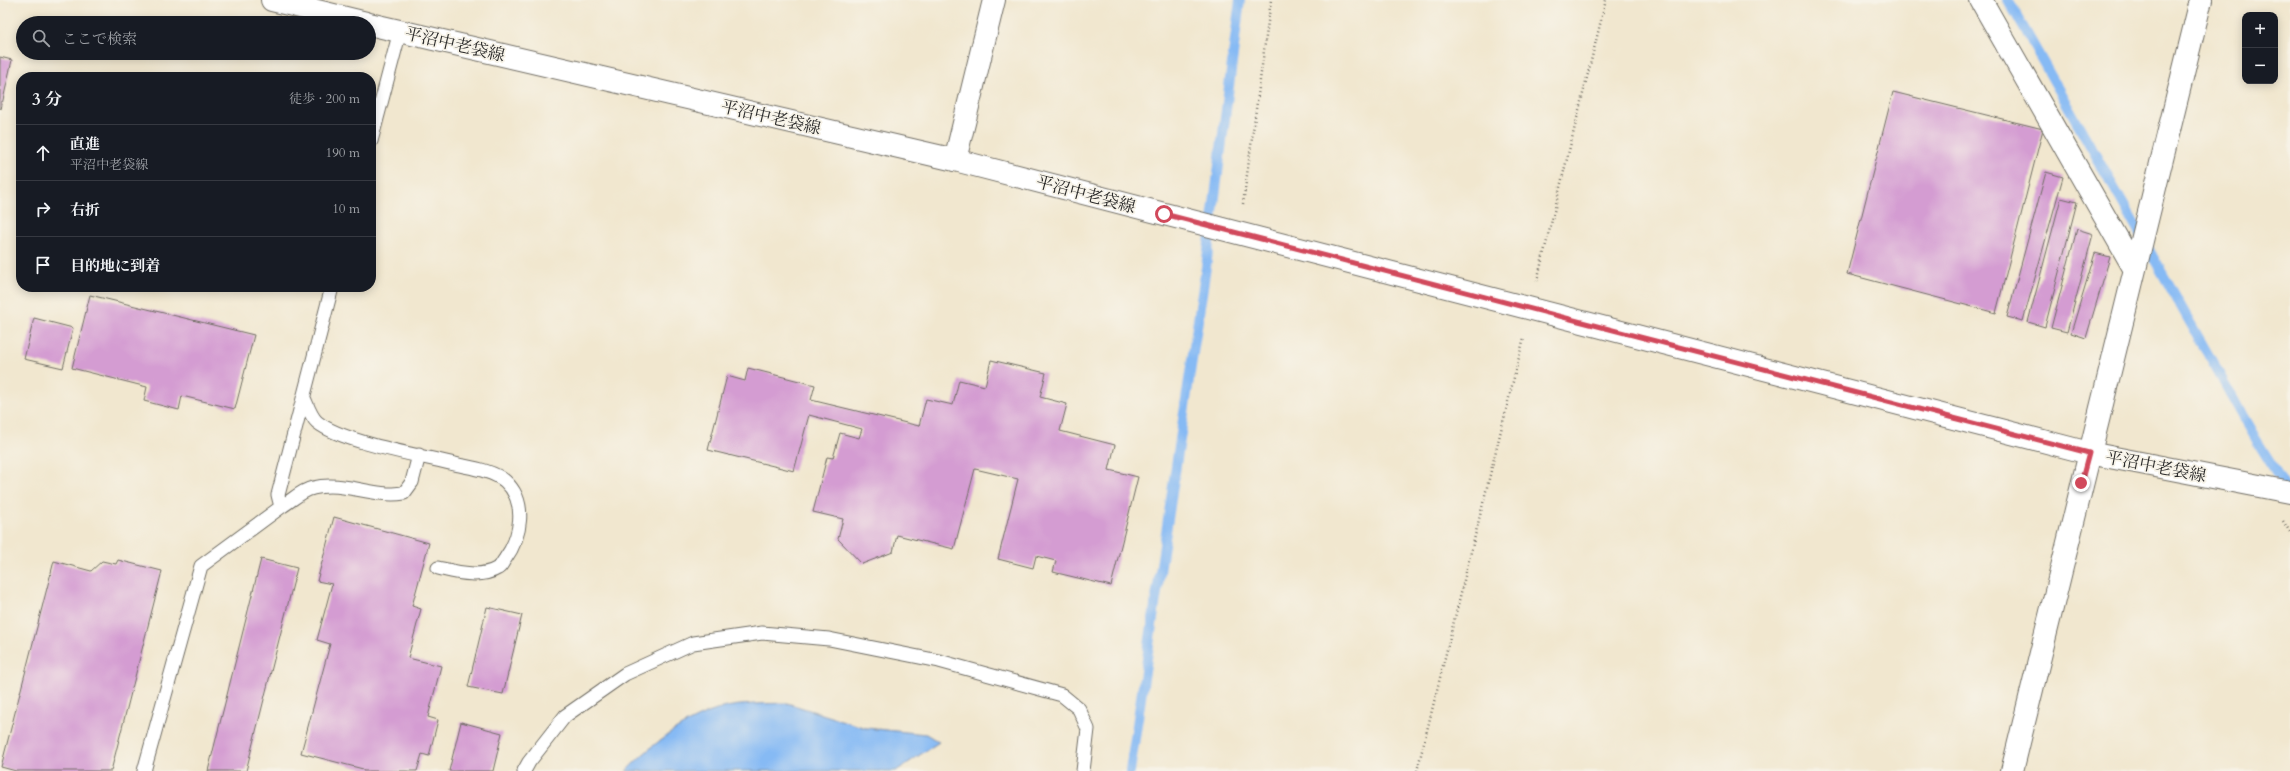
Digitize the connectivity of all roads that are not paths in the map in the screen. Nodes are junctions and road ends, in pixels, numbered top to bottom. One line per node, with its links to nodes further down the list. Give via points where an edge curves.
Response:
1 (272, 0): 5 (main road)
2 (994, 0): 9 (main road)
3 (1981, 0): 10 (main road)
4 (2201, 0): 10 (main road)
5 (337, 16)
6 (376, 26): 7 (main road, 平沼中老袋線)
7 (400, 31): 8 (lane); 9 (main road, 平沼中老袋線)
8 (376, 122)
9 (955, 160): 13 (main road, 平沼中老袋線)
10 (2134, 268): 13 (main road)
11 (331, 292): 12 (lane)
12 (304, 398): 14 (lane, via 316,421 345,437); 16 (lane, via 278,495)
13 (2089, 453): 15 (main road, 平沼中老袋線); 21 (main road)
14 (419, 455): 16 (lane, via 412,482 404,493 390,495 332,485 311,488); 17 (lane, via 481,470 504,481 517,498 520,520 518,535 512,549 498,568 478,573)
15 (2290, 492)
16 (282, 507): 18 (lane, via 201,566)
17 (438, 568)
18 (144, 771)
19 (524, 771): 20 (lane, via 565,716 625,674 693,643 762,633 829,639 939,662 1062,695 1079,709 1088,729)
20 (1083, 771)
21 (2012, 771)

